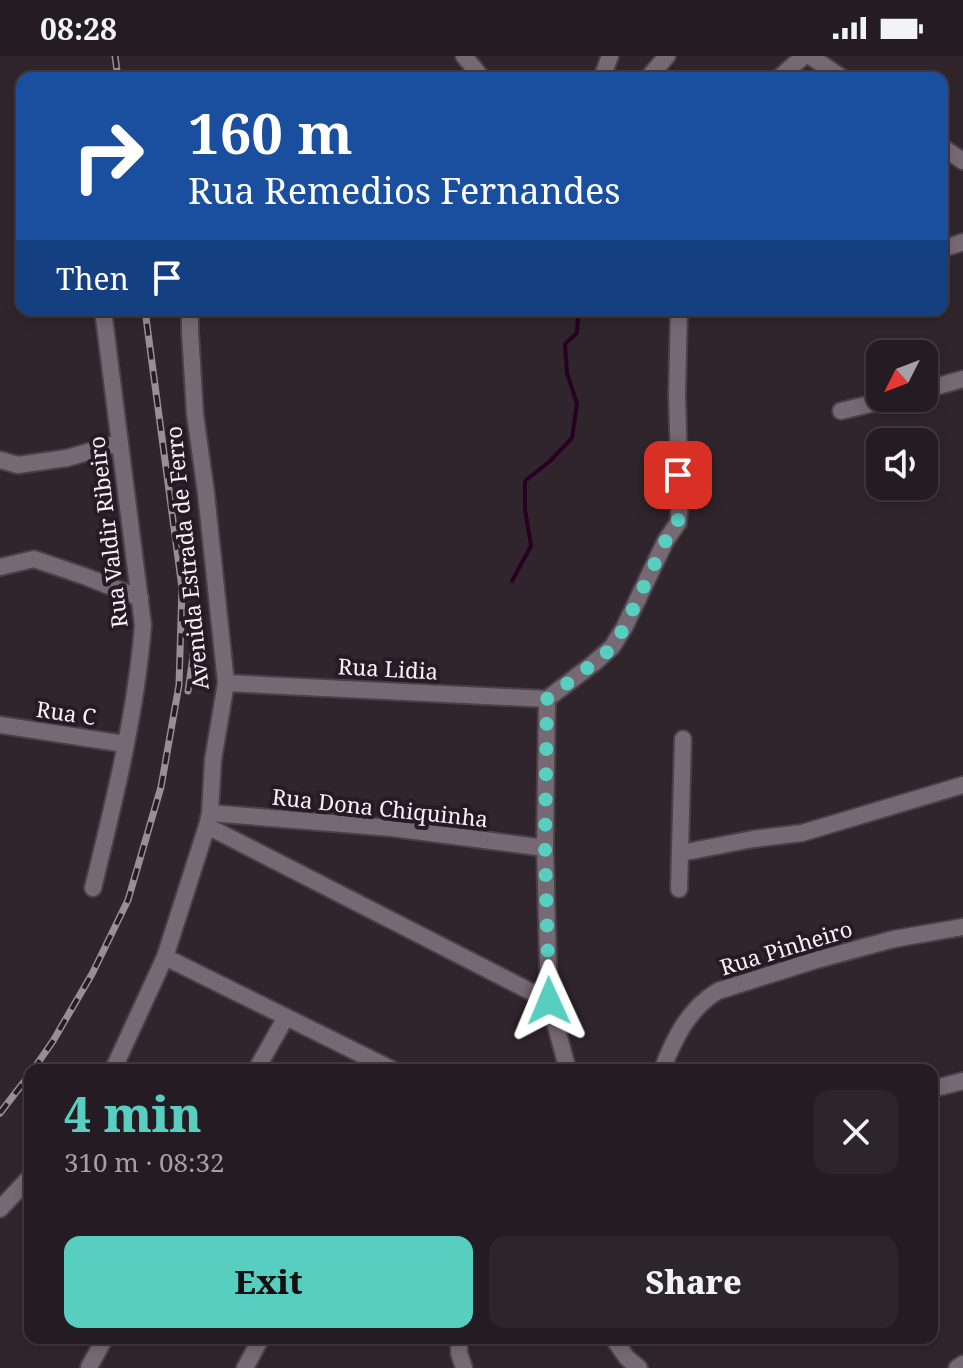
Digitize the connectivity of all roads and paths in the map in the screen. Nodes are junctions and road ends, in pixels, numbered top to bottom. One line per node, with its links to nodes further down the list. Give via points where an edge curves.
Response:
1 (464, 56): 5 (street)
2 (667, 56): 6 (street)
3 (804, 56): 7 (street)
4 (810, 56): 8 (street)
5 (477, 72)
6 (653, 72)
7 (786, 72)
8 (833, 72)
9 (104, 316): 16 (street, Rua Valdir Ribeiro)
10 (190, 316): 20 (street, Avenida Estrada de Ferro, via 195,414)
11 (679, 316): 21 (street, via 678,523 612,647)
12 (963, 379): 13 (street)
13 (938, 386)
14 (866, 405): 15 (street)
15 (841, 411)
16 (119, 443): 17 (street, via 18,465); 19 (street, Rua Valdir Ribeiro)
17 (0, 460)
18 (0, 567): 19 (street, via 34,559)
19 (140, 598): 24 (street, Rua Valdir Ribeiro, via 139,671)
20 (226, 683): 21 (street, Rua Lidia); 26 (street, Avenida Estrada de Ferro)
21 (547, 699): 27 (street)
22 (0, 725): 24 (street, Rua C)
23 (683, 739): 28 (street)
24 (125, 744): 29 (street, Rua Valdir Ribeiro)
25 (963, 785): 28 (street, via 802,833)
26 (209, 820): 27 (street, Rua Dona Chiquinha, via 392,828); 32 (street, Avenida Estrada de Ferro); 33 (street)
27 (545, 848): 33 (street)
28 (681, 853): 30 (street)
29 (93, 888)
30 (679, 889)
31 (963, 927): 39 (street, Rua Pinheiro, via 894,939 718,991 692,1012)
32 (165, 957): 34 (street); 35 (street, Avenida Estrada de Ferro)
33 (549, 1001): 38 (street)
34 (286, 1017): 36 (street); 37 (street)
35 (116, 1064)
36 (259, 1064)
37 (381, 1064)
38 (566, 1064)
39 (664, 1064)
40 (963, 1081): 41 (street)
41 (938, 1087)
42 (24, 1183): 43 (street)
43 (0, 1209)
44 (102, 1344): 50 (street)
45 (258, 1344): 51 (street)
46 (459, 1344): 52 (street)
47 (616, 1344): 49 (street)
48 (963, 1364): 53 (street)
49 (627, 1365)
50 (89, 1367)
51 (246, 1367)
52 (464, 1368)
53 (957, 1368)

